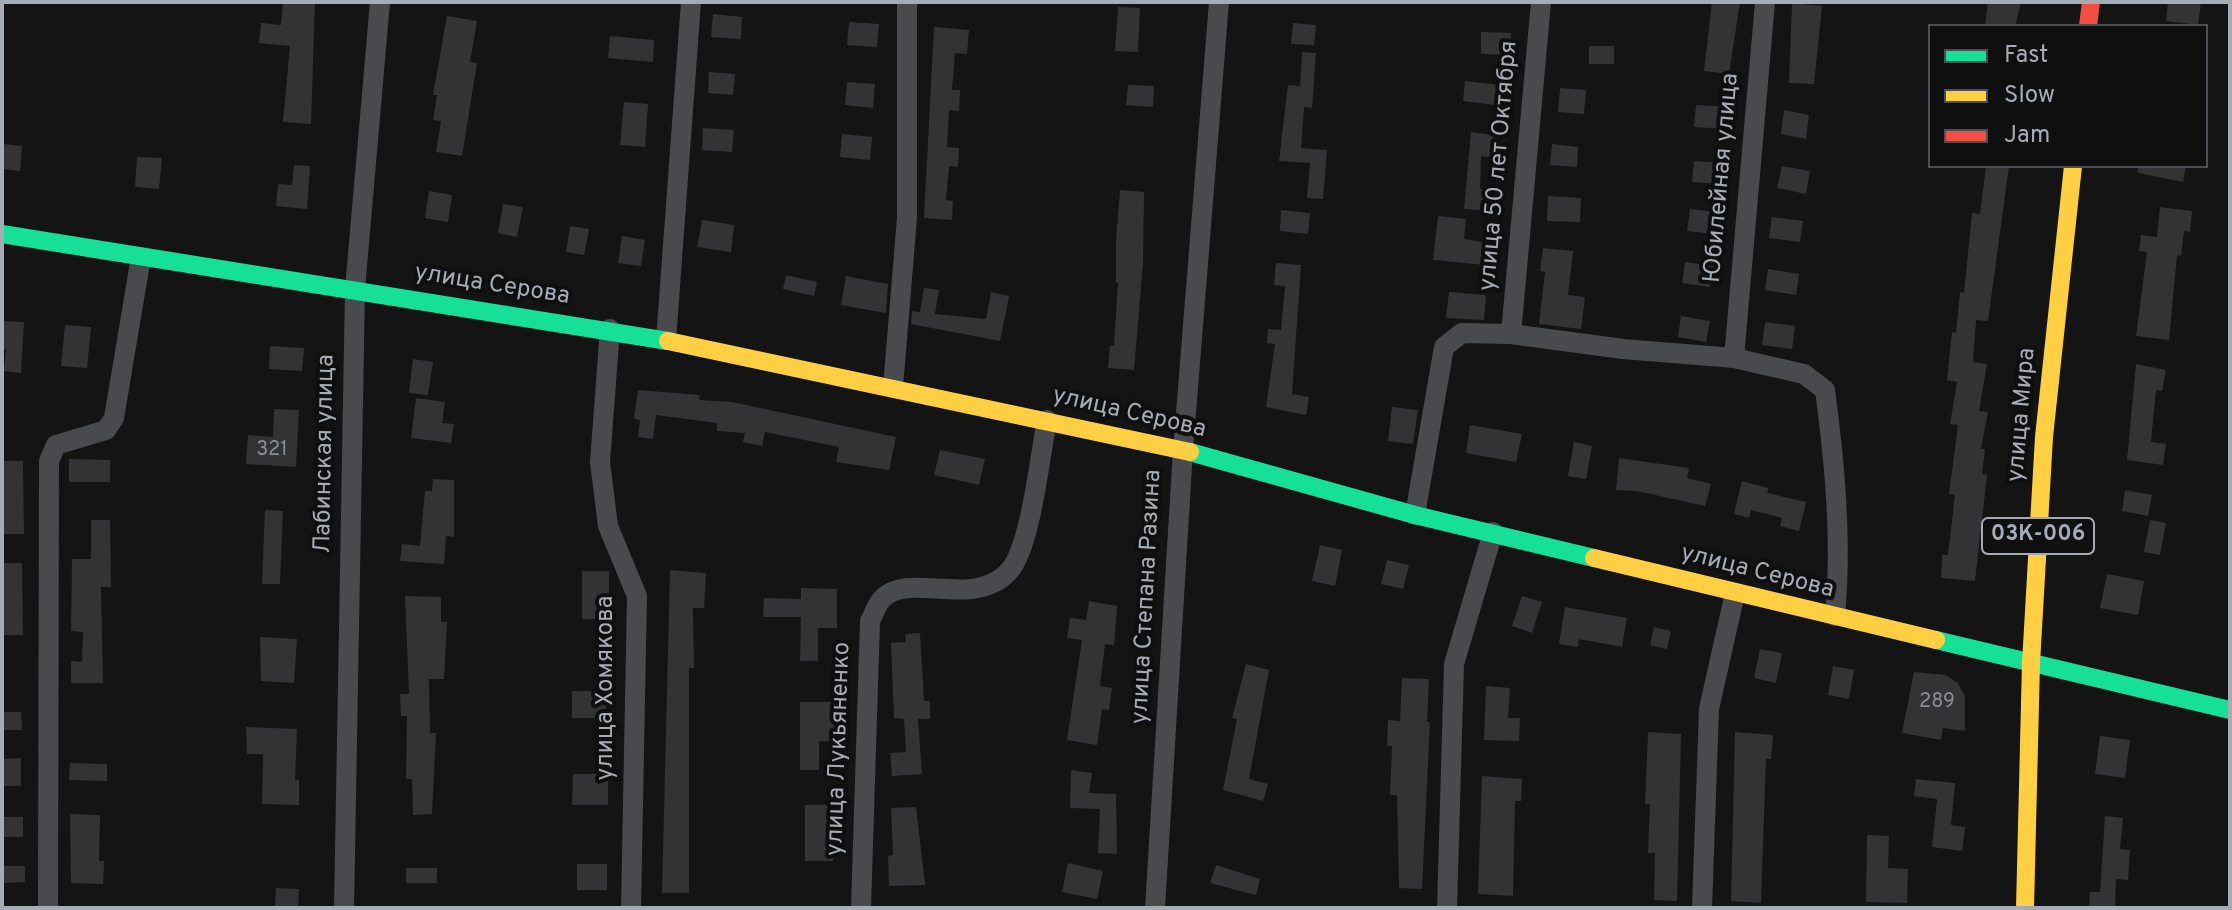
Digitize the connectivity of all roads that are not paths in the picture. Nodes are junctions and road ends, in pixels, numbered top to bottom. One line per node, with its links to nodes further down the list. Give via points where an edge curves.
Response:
1 (380, 2): 12 (street, Лабинская улица)
2 (691, 2): 15 (street)
3 (907, 2): 17 (street, via 907,218)
4 (1219, 2): 19 (street, улица Степана Разина)
5 (1541, 2): 14 (street, улица 50 лет Октября)
6 (1765, 2): 16 (street, Юбилейная улица)
7 (2091, 2): 8 (street)
8 (2088, 24)
9 (2073, 168): 24 (street, улица Мира / 03К-006, via 2044,437)
10 (2, 234): 11 (street, улица Серова)
11 (141, 257): 12 (street, улица Серова); 26 (street, via 114,418 106,430 56,445 49,461)
12 (355, 289): 13 (street, улица Серова); 27 (street, Лабинская улица)
13 (610, 329): 15 (street, улица Серова); 28 (street, улица Хомякова, via 600,462 608,526 637,596)
14 (1511, 334): 16 (street); 20 (street, via 1462,333 1444,347)
15 (666, 340): 17 (street, улица Серова)
16 (1734, 358): 23 (street, via 1804,374 1825,390 1840,555)
17 (893, 387): 18 (street, улица Серова)
18 (1047, 420): 19 (street, улица Серова); 29 (street, улица Лукьяненко, via 1023,546 1011,570 990,587 901,589 882,598 870,621)
19 (1183, 450): 20 (street, улица Серова); 30 (street, улица Степана Разина)
20 (1415, 515): 21 (street, улица Серова)
21 (1493, 532): 22 (street, улица Серова); 31 (street, via 1454,664)
22 (1735, 593): 23 (street, улица Серова); 32 (street, via 1709,709)
23 (1835, 616): 24 (street, улица Серова)
24 (2031, 663): 25 (street, улица Серова); 33 (street, улица Мира / 03К-006)
25 (2230, 710)
26 (48, 908)
27 (344, 908)
28 (631, 908)
29 (861, 908)
30 (1155, 908)
31 (1447, 908)
32 (1702, 908)
33 (2025, 908)

